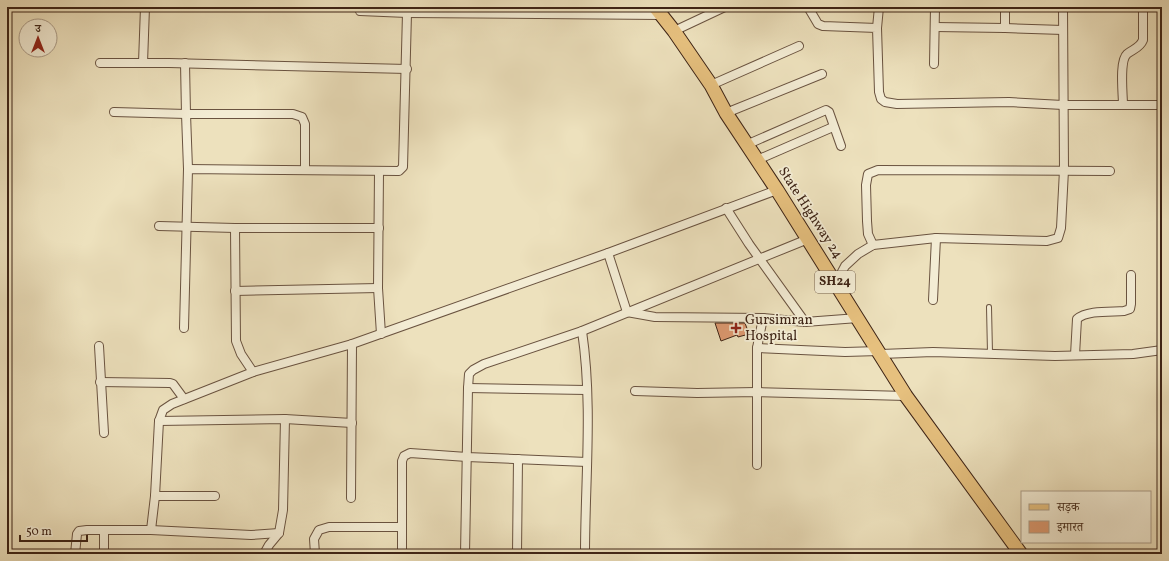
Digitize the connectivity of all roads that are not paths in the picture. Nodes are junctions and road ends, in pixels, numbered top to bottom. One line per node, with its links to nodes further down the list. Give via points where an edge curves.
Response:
1 (145, 7): 19 (street)
2 (725, 7): 16 (street)
3 (808, 7): 13 (street, via 818,24 823,26)
4 (879, 7): 13 (street)
5 (935, 7): 12 (street)
6 (1005, 7): 14 (street)
7 (1064, 7): 15 (street)
8 (1143, 7): 26 (street, via 1143,40 1135,50 1126,55 1123,63)
9 (360, 11): 11 (street)
10 (658, 11): 11 (street); 16 (main road, State Highway 24 / SH24)
11 (407, 13): 22 (street)
12 (935, 27): 14 (street); 21 (street)
13 (877, 28): 25 (street, via 879,92 885,102 1009,102)
14 (1005, 28): 15 (street)
15 (1063, 30): 25 (street)
16 (674, 31): 24 (main road, State Highway 24 / SH24)
17 (799, 46): 24 (street)
18 (100, 63): 19 (street)
19 (143, 63): 20 (street)
20 (185, 63): 22 (street); 30 (street)
21 (934, 64)
22 (407, 69): 39 (street, via 403,167 399,171)
23 (822, 74): 29 (street)
24 (711, 85): 29 (main road, State Highway 24 / SH24)
25 (1063, 105): 26 (street); 37 (street)
26 (1123, 105): 27 (street)
27 (1162, 105)
28 (114, 112): 30 (street)
29 (726, 113): 32 (main road, State Highway 24 / SH24)
30 (186, 114): 35 (street); 36 (street, via 293,114 302,117)
31 (833, 127): 32 (street, via 829,112 826,110); 33 (street); 34 (street)
32 (746, 144): 34 (main road, State Highway 24 / SH24)
33 (841, 146)
34 (757, 160): 40 (main road, State Highway 24 / SH24)
35 (188, 169): 36 (street); 43 (street)
36 (305, 170): 39 (street)
37 (1064, 170): 38 (street); 46 (street, via 1061,228 1058,238 1047,241); 48 (street, via 878,170 868,174 866,185 868,234)
38 (1110, 171)
39 (379, 172): 45 (street)
40 (777, 190): 41 (street); 47 (main road, State Highway 24 / SH24)
41 (726, 208): 49 (street); 50 (street)
42 (159, 226): 43 (street)
43 (186, 227): 44 (street); 61 (street)
44 (235, 228): 45 (street); 54 (street)
45 (379, 228): 53 (street)
46 (936, 238): 48 (street); 55 (street)
47 (808, 239): 50 (street); 52 (main road, State Highway 24 / SH24)
48 (873, 245): 52 (street, via 845,266)
49 (608, 253): 57 (street); 63 (street)
50 (760, 258): 57 (street); 60 (street)
51 (1131, 275): 70 (street, via 1130,309 1087,313 1077,319)
52 (836, 283): 59 (main road, State Highway 24 / SH24)
53 (378, 288): 54 (street); 63 (street)
54 (235, 291): 71 (street, via 236,341)
55 (933, 300)
56 (989, 307): 69 (lane)
57 (627, 312): 58 (street, via 655,317); 62 (street)
58 (763, 318): 60 (street); 66 (street)
59 (858, 318): 60 (street); 68 (main road, State Highway 24 / SH24)
60 (805, 322)
61 (184, 328)
62 (582, 331): 73 (street, via 484,364 469,374); 74 (street)
63 (381, 334): 64 (street)
64 (352, 344): 71 (street); 81 (street)
65 (99, 346): 72 (street)
66 (758, 348): 68 (street); 76 (street)
67 (1162, 350): 70 (street, via 1133,354)
68 (880, 352): 69 (street); 77 (main road, State Highway 24 / SH24)
69 (990, 353): 70 (street)
70 (1075, 355)
71 (253, 372): 78 (street)
72 (100, 382): 78 (street, via 170,383); 82 (street)
73 (468, 388): 74 (street); 83 (street)
74 (587, 390): 85 (street)
75 (635, 391): 76 (street)
76 (757, 392): 77 (street); 86 (street)
77 (906, 396): 103 (main road, State Highway 24 / SH24)
78 (184, 399): 80 (street, via 163,410)
79 (285, 419): 80 (street); 81 (street); 93 (street, via 283,510)
80 (159, 421): 87 (street)
81 (352, 423): 89 (street)
82 (104, 433)
83 (467, 458): 84 (street); 90 (street, via 410,453 404,456); 100 (street)
84 (518, 459): 85 (street); 101 (street)
85 (587, 462): 102 (street)
86 (758, 465)
87 (155, 496): 88 (street); 91 (street)
88 (215, 496)
89 (351, 498)
90 (401, 527): 97 (street, via 328,527 319,530 314,539); 98 (street)
91 (151, 530): 92 (street); 93 (street, via 251,535)
92 (104, 531): 94 (street, via 79,531); 95 (street)
93 (279, 533): 96 (street)
94 (75, 554)
95 (104, 554)
96 (264, 554)
97 (314, 554)
98 (402, 554): 99 (street)
99 (429, 554)
100 (465, 554)
101 (517, 554)
102 (585, 554)
103 (1021, 554)

